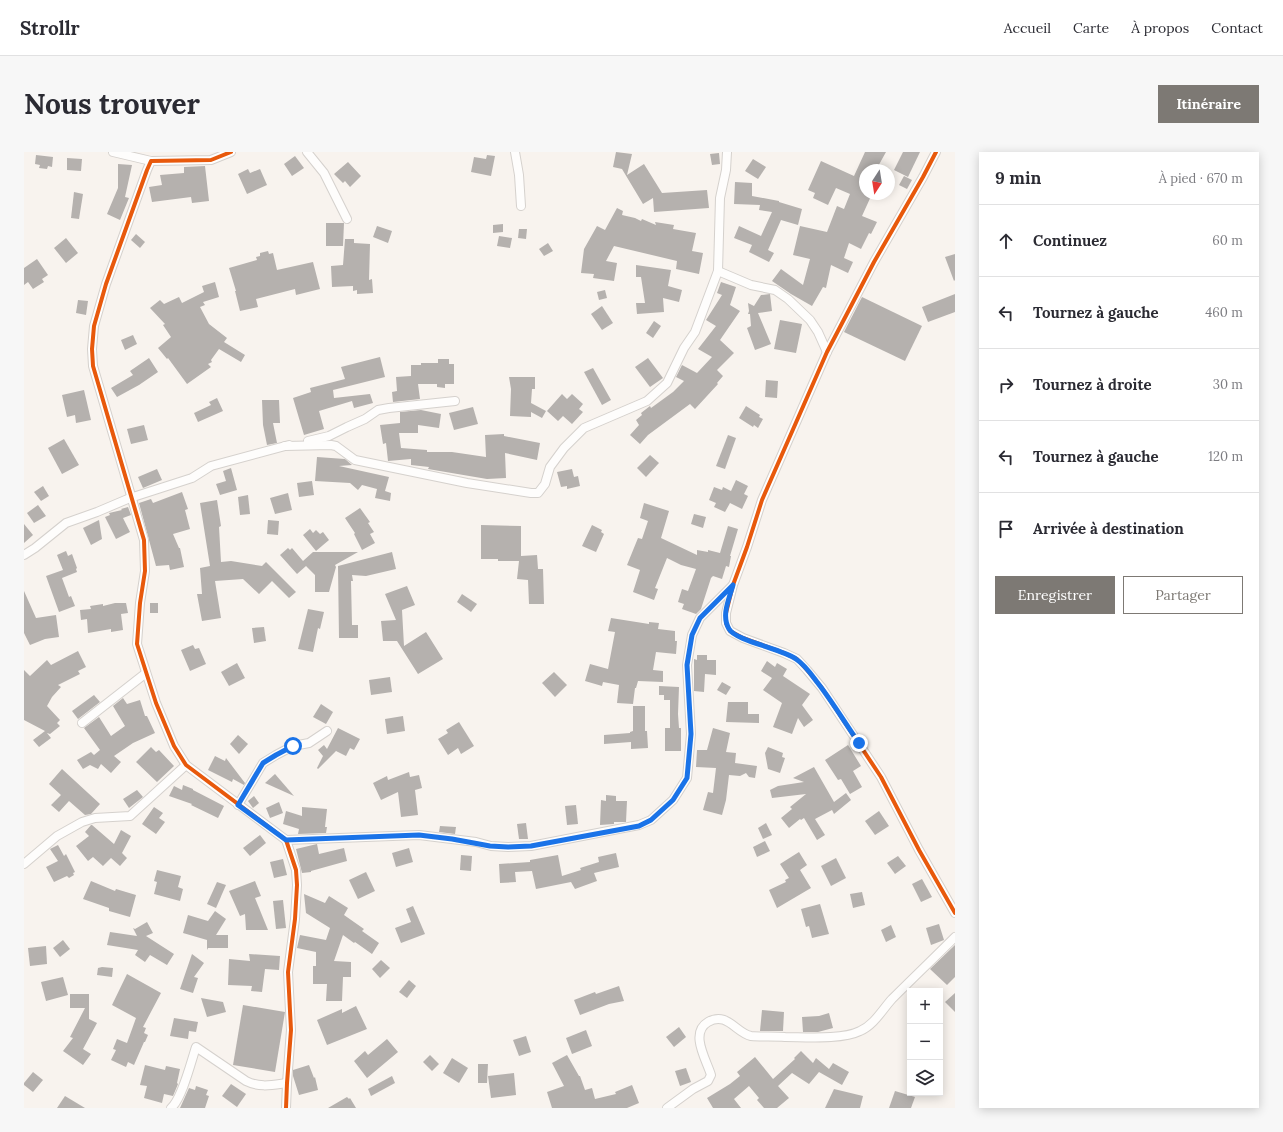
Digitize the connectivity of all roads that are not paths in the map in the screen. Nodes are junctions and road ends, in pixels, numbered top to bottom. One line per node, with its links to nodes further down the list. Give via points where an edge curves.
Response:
1 (113, 152): 7 (street)
2 (231, 152): 7 (street, via 211,160)
3 (307, 152): 9 (street, via 324,173)
4 (514, 152): 8 (street, via 519,175)
5 (727, 152): 10 (street, via 720,198)
6 (936, 152): 11 (street)
7 (151, 161): 14 (street, via 106,284 94,326 92,349 93,366)
8 (521, 206)
9 (347, 219)
10 (718, 271): 11 (street, via 751,285 775,290 788,299 810,320); 13 (street, via 695,332 667,383 647,401 584,428 550,467 545,484 538,493 467,483 355,460 331,444)
11 (827, 352): 16 (street, via 762,500)
12 (455, 401): 13 (street, via 378,410 329,436)
13 (285, 446): 14 (street, via 211,466 192,478)
14 (130, 498): 15 (street, via 66,523); 17 (street, via 144,540 145,571 138,644)
15 (24, 555)
16 (733, 585): 22 (street, via 700,618 692,635 687,665 691,734 687,778 673,800 651,820 639,826 531,846 490,846 419,835); 24 (street, via 726,613 726,623 730,631 797,659 808,670 881,777)
17 (146, 672): 18 (street); 20 (street, via 174,746)
18 (82, 723)
19 (326, 732): 21 (street, via 309,743 293,746 263,763)
20 (186, 765): 21 (street); 23 (street, via 130,816 95,818 82,822 57,836)
21 (238, 805): 22 (street)
22 (286, 840): 26 (street, via 296,870 297,885 296,919 288,972 291,1030)
23 (24, 864)
24 (955, 913)
25 (955, 937): 29 (street, via 870,1025 859,1032 832,1037 750,1036 727,1020 708,1022 699,1037 711,1075 708,1081)
26 (287, 1082): 27 (street, via 254,1085 196,1047 180,1096); 28 (street)
27 (171, 1108)
28 (286, 1108)
29 (667, 1108)

